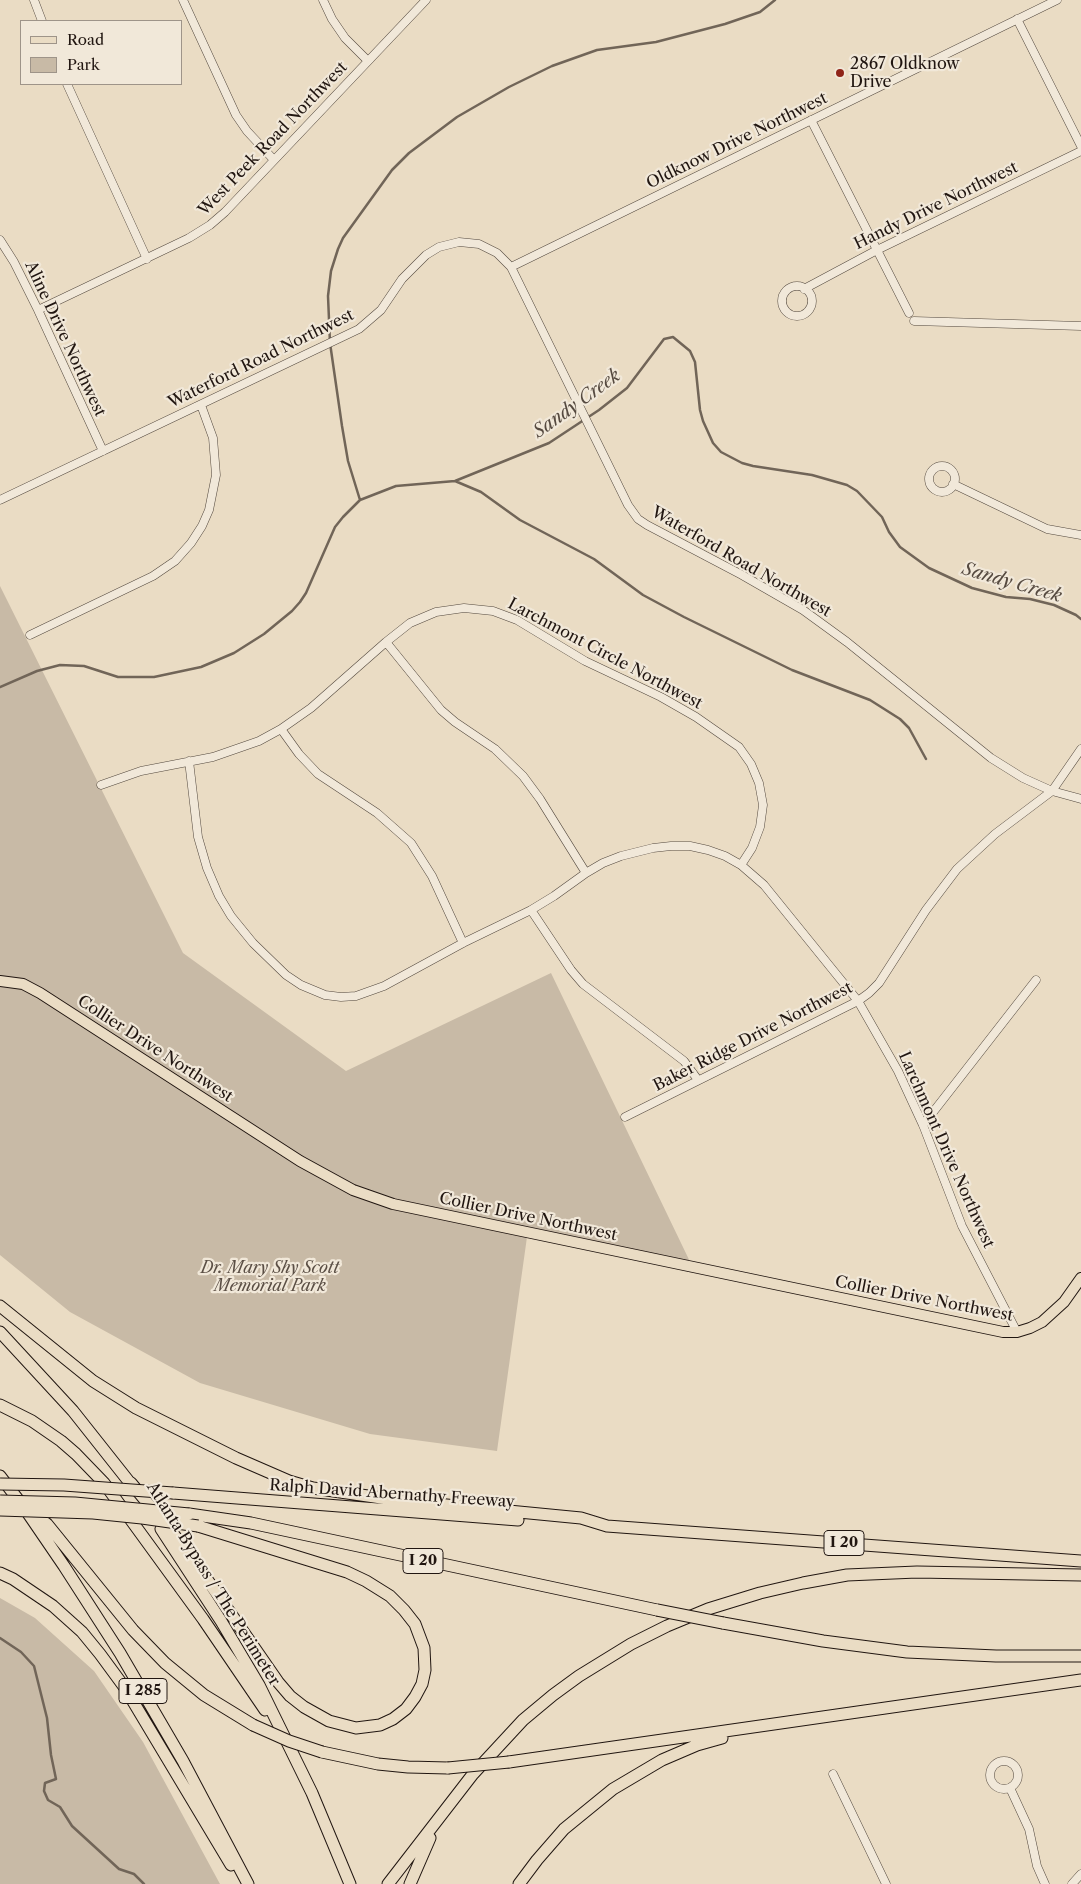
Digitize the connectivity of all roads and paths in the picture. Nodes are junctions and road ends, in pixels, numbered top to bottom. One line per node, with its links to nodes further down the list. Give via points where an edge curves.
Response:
1 (34, 0): 7 (street)
2 (183, 0): 13 (street, via 236,116)
3 (323, 0): 8 (street, via 345,38)
4 (426, 0): 8 (street, West Peek Road Northwest)
5 (1057, 0): 6 (street, Oldknow Drive Northwest)
6 (1017, 19): 10 (street, Oldknow Drive Northwest); 11 (street)
7 (42, 20)
8 (368, 61): 13 (street, West Peek Road Northwest)
9 (67, 85): 16 (street)
10 (810, 120): 15 (street); 17 (street, Oldknow Drive Northwest)
11 (1081, 146)
12 (1081, 150): 15 (street, Handy Drive Northwest)
13 (274, 160): 16 (street, West Peek Road Northwest, via 210,225)
14 (0, 240): 19 (street, Aline Drive Northwest)
15 (877, 250): 18 (street, Handy Drive Northwest); 20 (street)
16 (147, 259): 19 (street, West Peek Road Northwest)
17 (511, 267): 23 (street, Waterford Road Northwest, via 497,253 479,244 459,242 439,248 417,263 381,310 359,329); 34 (street, Waterford Road Northwest, via 628,505 638,519 803,610 991,758)
18 (804, 288)
19 (38, 310): 24 (street, Aline Drive Northwest)
20 (909, 313)
21 (914, 321): 22 (street)
22 (1081, 326)
23 (201, 405): 24 (street, Waterford Road Northwest); 28 (street, via 213,438 216,475 209,510 191,543 175,561 153,576)
24 (103, 451): 26 (street, Waterford Road Northwest)
25 (953, 484): 27 (street, via 1046,529)
26 (0, 500)
27 (1081, 535)
28 (30, 635)
29 (386, 642): 30 (street, Larchmont Circle Northwest, via 311,708); 36 (street, Larchmont Circle Northwest, via 410,623 436,612 464,608 493,611 518,620 585,661 696,717 739,747 759,783 763,805 760,827 752,848); 37 (street, via 441,710 495,749 522,776)
30 (281, 729): 32 (street, Larchmont Circle Northwest, via 237,750); 39 (street, via 318,774 377,814 411,842 432,876)
31 (1081, 750): 34 (street, Baker Ridge Drive Northwest)
32 (190, 761): 33 (street, Larchmont Circle Northwest, via 141,771); 39 (street, Larchmont Drive Northwest, via 198,837 219,896 253,944 301,986 341,997 369,992)
33 (101, 785)
34 (1052, 791): 35 (street, Waterford Road Northwest); 42 (street, Baker Ridge Drive Northwest, via 995,834 957,869 879,983)
35 (1081, 799)
36 (740, 865): 37 (street, Larchmont Drive Northwest, via 708,850 672,846 621,856); 42 (street, Larchmont Drive Northwest, via 764,885)
37 (586, 873): 38 (street, Larchmont Drive Northwest)
38 (531, 910): 39 (street, Larchmont Drive Northwest); 43 (street, via 583,984 684,1062)
39 (463, 943)
40 (1036, 980): 45 (street)
41 (0, 981): 49 (main road, Collier Drive Northwest, via 23,984 40,993 300,1161 340,1184 393,1204 1003,1332)
42 (858, 1001): 43 (street, Baker Ridge Drive Northwest); 45 (street, Larchmont Drive Northwest, via 898,1071)
43 (698, 1080): 44 (street, Baker Ridge Drive Northwest)
44 (625, 1117)
45 (923, 1125): 49 (street, Larchmont Drive Northwest, via 962,1226)
46 (1080, 1284): 49 (main road, Collier Drive Northwest, via 1042,1322)
47 (0, 1306): 57 (highway, via 114,1395 195,1438 289,1481 338,1493 581,1518)
48 (0, 1332): 52 (highway, Atlanta Bypass / The Perimeter, via 73,1411)
49 (1017, 1332)
50 (0, 1405): 64 (highway, via 32,1421 61,1442 104,1483 203,1619)
51 (0, 1476): 55 (highway, I 285)
52 (131, 1483): 56 (highway, bridge, via 188,1552 290,1696 320,1717 348,1727 380,1725 411,1704 424,1677 424,1648 415,1624 404,1610 366,1580 198,1526 142,1518 94,1513); 64 (highway, Atlanta Bypass / The Perimeter, via 232,1639)
53 (0, 1484): 57 (highway, Ralph David Abernathy Freeway / I 20, bridge, via 83,1486)
54 (0, 1501): 61 (highway, I 20, bridge, via 92,1504 251,1523 657,1610 823,1641 907,1652)
55 (23, 1506): 63 (highway, bridge, via 48,1524 133,1630 165,1663 204,1695 253,1725 322,1752 408,1768 448,1768); 70 (highway, I 285, via 140,1686)
56 (0, 1510)
57 (607, 1526): 58 (highway, I 20)
58 (1081, 1561)
59 (0, 1573): 69 (highway, via 54,1606 100,1654 137,1709)
60 (1081, 1576): 67 (highway, via 918,1572 847,1575 781,1588 708,1609 631,1644 553,1695 501,1743)
61 (1081, 1656)
62 (1081, 1680): 63 (highway)
63 (789, 1723): 74 (highway, via 698,1745 629,1779 564,1829)
64 (291, 1749): 71 (highway, Atlanta Bypass / The Perimeter)
65 (833, 1774): 75 (street)
66 (1010, 1788): 76 (street, via 1029,1829 1037,1866)
67 (454, 1798): 72 (highway); 73 (highway, via 426,1845)
68 (1081, 1874): 77 (street)
69 (242, 1884)
70 (248, 1884)
71 (350, 1884)
72 (388, 1884)
73 (410, 1884)
74 (519, 1884)
75 (886, 1884)
76 (1045, 1884)
77 (1072, 1884)

